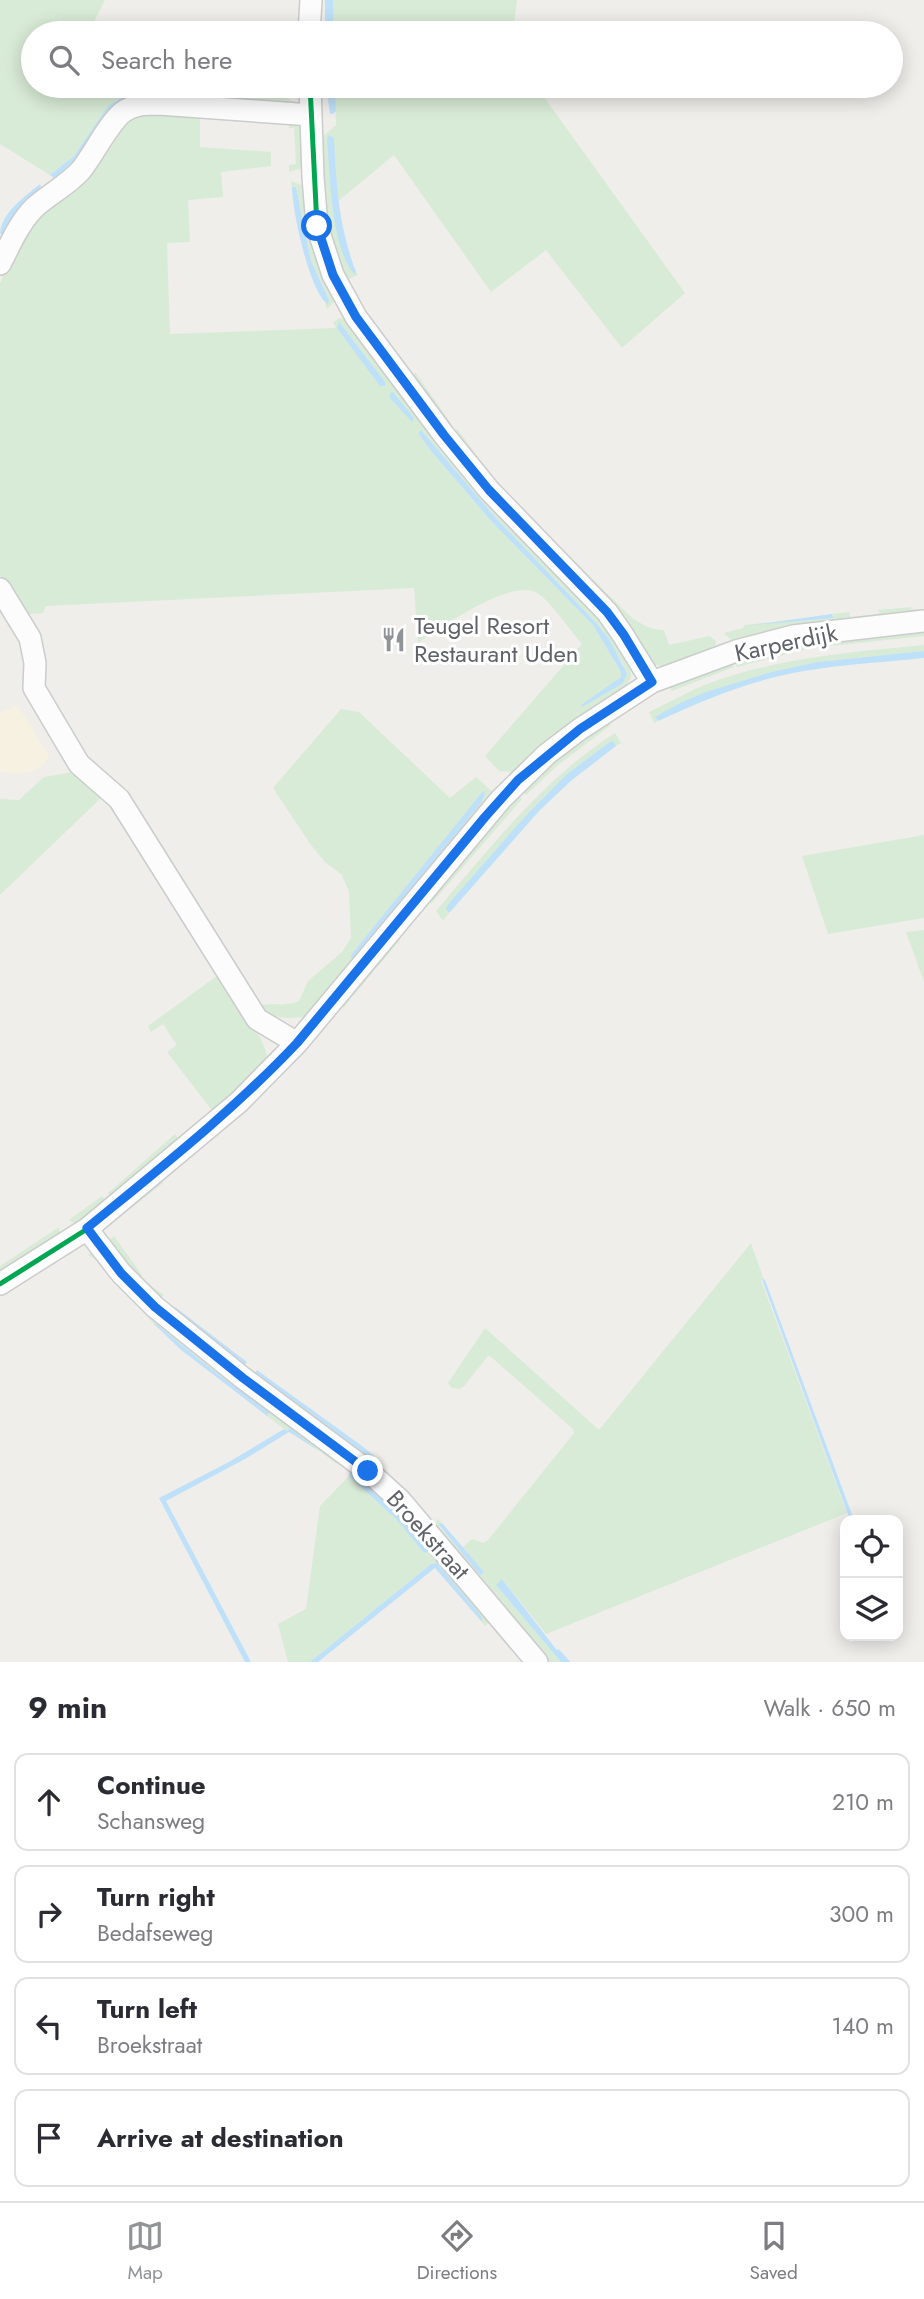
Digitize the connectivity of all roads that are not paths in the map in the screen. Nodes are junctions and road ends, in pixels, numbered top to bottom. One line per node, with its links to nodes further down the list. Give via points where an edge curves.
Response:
1 (311, 0): 2 (street)
2 (310, 21)
3 (310, 98): 4 (street)
4 (311, 115): 5 (street, via 159,104 141,104 125,111 78,174 19,227); 8 (street, via 317,226 333,275 356,317 489,490 607,612)
5 (0, 264)
6 (0, 589): 9 (street, via 30,638 34,688 79,764 119,799 257,1019)
7 (924, 621): 8 (street, Karperdijk, via 793,636)
8 (652, 682): 9 (street, Karperdijk, via 580,729 518,780)
9 (297, 1043): 10 (street, Karperdijk, via 239,1102)
10 (87, 1228): 11 (street, Karperdijk); 12 (street, Broekstraat, via 121,1273 155,1307 400,1500)
11 (0, 1284)
12 (537, 1662)

